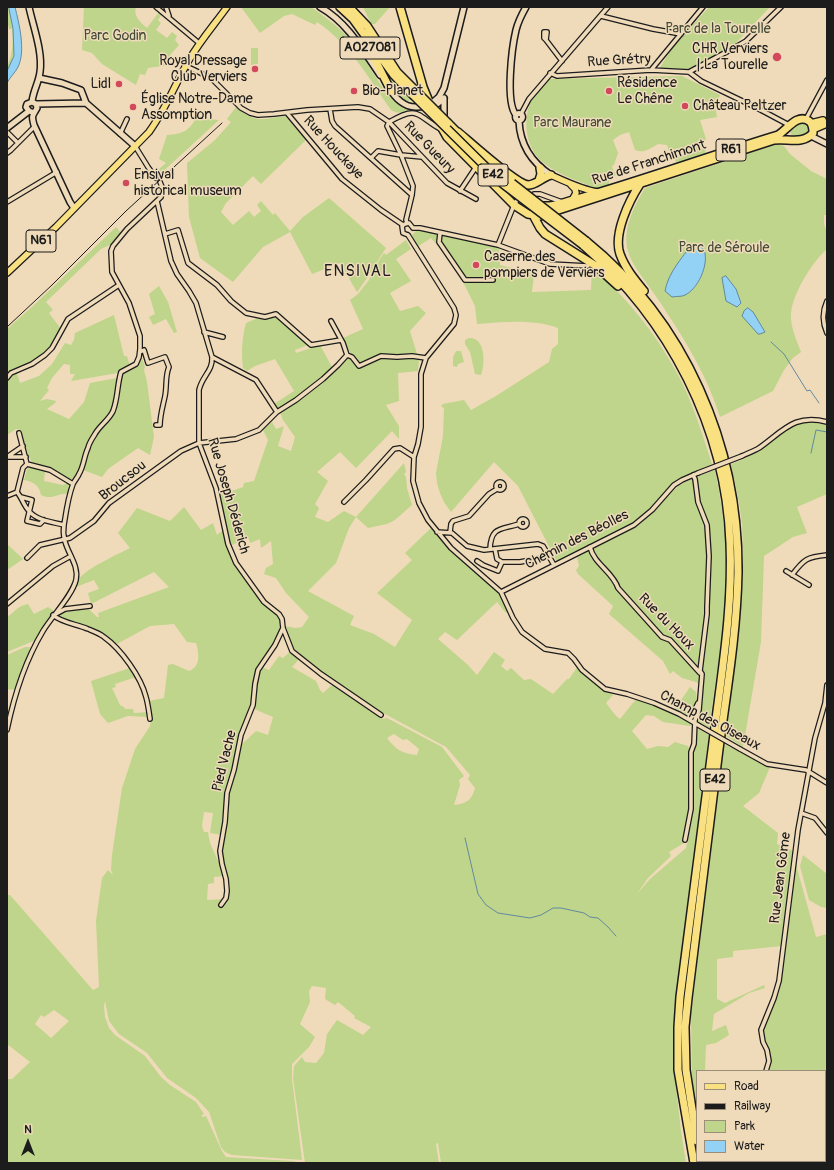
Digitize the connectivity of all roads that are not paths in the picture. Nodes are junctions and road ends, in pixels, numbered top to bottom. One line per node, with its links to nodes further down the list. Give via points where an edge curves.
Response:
1 (28, 7): 23 (street, via 38,40)
2 (156, 7): 14 (street)
3 (166, 7): 14 (street)
4 (228, 7): 17 (main road, N61)
5 (320, 7): 26 (street, via 334,16 352,34)
6 (343, 7): 26 (highway, A027081, via 371,50); 27 (highway, E42, via 393,74)
7 (400, 7): 28 (highway, R61)
8 (464, 7): 25 (street)
9 (526, 7): 37 (street, via 516,30 511,57 513,111)
10 (608, 7): 13 (street)
11 (703, 7): 15 (street)
12 (781, 7): 21 (street, via 746,41)
13 (600, 16): 15 (street); 18 (street)
14 (169, 17): 17 (street)
15 (680, 34): 20 (street)
16 (546, 40): 18 (street)
17 (199, 43): 19 (main road, N61)
18 (562, 61): 22 (street)
19 (186, 66): 36 (street, via 211,78 241,108 250,113); 52 (main road, N61, via 160,118)
20 (651, 70): 21 (street, Rue Grétry); 22 (street, Rue Grétry, via 557,76)
21 (689, 72): 42 (street)
22 (550, 73): 37 (street)
23 (39, 78): 31 (street, via 33,92); 32 (street, via 78,88)
24 (827, 80): 43 (street)
25 (444, 88): 29 (street); 30 (street)
26 (391, 91): 33 (street, via 409,106 419,108)
27 (414, 93): 47 (highway, E42, bridge); 88 (highway, E42, bridge, via 498,180)
28 (426, 96): 30 (street, via 433,100); 33 (highway, R61)
29 (444, 98): 33 (street, via 436,105); 45 (street)
30 (438, 99): 33 (street)
31 (34, 103): 32 (street); 35 (street, via 37,108); 35 (street, via 28,103 26,106)
32 (86, 103): 48 (street)
33 (430, 105): 45 (highway, R61)
34 (330, 109): 36 (street); 40 (street, via 366,108 376,112); 56 (street, via 333,124)
35 (31, 112): 41 (street); 44 (street)
36 (285, 113): 83 (street, Rue Houckaye, via 342,179 381,210)
37 (518, 115): 58 (street, via 517,120 528,153)
38 (127, 119): 48 (street)
39 (826, 121): 43 (highway, R61)
40 (388, 124): 45 (street, via 413,112); 54 (street); 55 (street, Rue Gueury)
41 (35, 126): 50 (street); 59 (street)
42 (788, 126): 43 (highway, R61, via 796,121); 49 (highway); 67 (highway, Rue de Franchimont / R61, via 778,135)
43 (810, 127): 49 (highway, R61, via 800,140); 51 (street)
44 (7, 128)
45 (444, 128): 57 (highway, R61)
46 (7, 132): 50 (street)
47 (458, 132): 62 (highway, via 520,182 530,184); 88 (highway, E42, bridge, via 493,167)
48 (120, 134): 52 (street)
49 (791, 139): 65 (highway, Rue de Franchimont / R61, via 774,140)
50 (18, 143): 53 (street)
51 (827, 144)
52 (135, 146): 61 (street); 81 (main road, N61)
53 (7, 153)
54 (401, 156): 55 (street); 56 (street, via 378,151); 71 (street, via 412,182)
55 (422, 157): 68 (street, Rue Gueury, via 447,183)
56 (371, 158): 71 (street)
57 (479, 164): 68 (street); 72 (highway, R61); 80 (highway, R61)
58 (540, 168): 60 (street); 62 (highway)
59 (56, 172): 76 (street); 81 (street)
60 (551, 175): 62 (highway); 64 (main road)
61 (156, 178)
62 (539, 180)
63 (160, 182): 75 (street, via 163,192)
64 (568, 182): 66 (main road); 78 (main road, via 575,188)
65 (640, 184): 67 (highway, Rue de Franchimont / R61); 79 (highway)
66 (578, 186): 69 (main road); 73 (main road)
67 (626, 186): 69 (highway, Rue de Franchimont / R61); 73 (highway, Rue de Franchimont / R61); 79 (highway, via 630,193)
68 (460, 191): 74 (street, Rue Gueury)
69 (602, 192): 73 (highway, Rue de Franchimont / R61)
70 (534, 194): 77 (street, via 540,194)
71 (412, 195): 83 (street)
72 (521, 195): 77 (highway, R61, via 541,206); 80 (street)
73 (587, 198): 78 (highway, R61)
74 (476, 199)
75 (157, 201): 86 (street); 93 (street, via 113,246 112,272)
76 (7, 202)
77 (554, 202): 78 (highway, R61); 82 (highway, via 549,209)
78 (575, 202): 82 (highway, R61)
79 (629, 204): 106 (highway, via 618,238 620,255 691,363 707,396)
80 (514, 205): 82 (highway, R61); 89 (street)
81 (74, 208): 91 (main road, N61)
82 (537, 216): 115 (highway, via 540,228 545,234 609,277 644,316 662,341 685,383)
83 (405, 224): 84 (street, via 411,224); 87 (street, via 401,228 402,233)
84 (413, 228): 85 (street); 87 (street)
85 (440, 233): 89 (street); 92 (street, via 439,242 465,280)
86 (165, 234): 96 (street, via 171,262 196,303); 99 (street, via 178,230 188,263 217,285 246,313 265,317 276,314 311,345)
87 (408, 235): 103 (street, via 456,315 454,324)
88 (585, 243): 106 (highway, E42, via 620,270 663,323 691,370); 115 (highway, E42, via 640,305 667,342 697,401)
89 (498, 245): 90 (street, via 550,264)
90 (588, 266)
91 (7, 274)
92 (493, 280)
93 (119, 285): 100 (street, via 136,321); 104 (street, via 68,320 52,348 45,355)
94 (827, 301): 97 (street, via 823,312)
95 (331, 321): 99 (street)
96 (204, 332): 98 (street); 102 (street)
97 (827, 333)
98 (223, 337)
99 (341, 340): 101 (street)
100 (140, 350): 108 (street, via 144,350 148,363 165,357 168,367 160,425); 118 (street, via 136,364 120,374 113,410 96,432)
101 (347, 354): 103 (street, via 360,366 381,356); 105 (street, Broucsou, via 338,366)
102 (212, 357): 105 (street, via 256,380); 110 (street, Rue Joseph Déderich, via 212,365 199,390)
103 (426, 358): 114 (street, via 421,374 421,427)
104 (7, 378)
105 (276, 413): 110 (street, Broucsou, via 259,430 236,439)
106 (713, 420): 162 (highway, E42, via 732,495 738,572 734,635 685,1028 686,1070)
107 (827, 422): 117 (street, Chemin des Béolles, bridge, via 806,420 794,423 758,448)
108 (156, 425)
109 (19, 433): 111 (street)
110 (199, 443): 130 (street, Broucsou, via 181,451 147,475 109,503 94,521); 148 (street, Rue Joseph Déderich, via 216,488 228,544 236,564 264,602 279,614)
111 (23, 446): 112 (street); 113 (street)
112 (7, 457): 113 (street)
113 (26, 457): 116 (street)
114 (414, 457): 123 (street, via 400,448 394,449); 128 (street, via 415,493)
115 (718, 462): 163 (highway, E42, via 729,534 729,595 679,1012 677,1050)
116 (27, 464): 118 (street, via 48,469); 120 (street, via 23,468)
117 (693, 475): 131 (street, Chemin des Béolles, via 674,485 652,510 637,522); 153 (street, via 698,502 707,525 709,556 708,614 700,671 702,674 699,710 695,720)
118 (73, 484): 127 (street)
119 (497, 489): 129 (street, via 488,494 469,516 453,521)
120 (17, 492): 121 (street); 122 (street)
121 (7, 496)
122 (21, 497): 124 (street); 124 (street, via 32,500)
123 (344, 502)
124 (29, 512): 125 (street); 125 (street, via 26,521 40,524)
125 (44, 520): 127 (street)
126 (519, 524): 132 (street, via 495,532 491,537)
127 (64, 525): 130 (street)
128 (437, 532): 129 (street); 144 (street, via 451,548)
129 (450, 532): 132 (street, via 467,546)
130 (64, 540): 135 (street); 136 (street, Broucsou, via 40,546)
131 (590, 547): 140 (street, Chemin des Béolles); 152 (street, Rue du Houx, via 594,558 616,581 618,588 700,673 697,706)
132 (490, 549): 133 (street)
133 (495, 549): 139 (street, via 497,559); 140 (street, via 540,545 546,550)
134 (827, 555): 142 (street, via 811,556 801,563)
135 (70, 556): 145 (street, via 53,566); 147 (street, via 75,566 76,580)
136 (27, 558)
137 (541, 558): 139 (street)
138 (476, 561): 139 (street, via 498,571)
139 (502, 562)
140 (554, 565): 144 (street, Chemin des Béolles)
141 (786, 572): 142 (street)
142 (792, 575): 143 (street)
143 (810, 585)
144 (501, 592): 152 (street, Champ des Oiseaux, via 522,632 545,649 568,653 582,670 605,689 654,703)
145 (7, 604)
146 (90, 606): 147 (street, via 65,609)
147 (53, 616): 151 (street, via 103,636 117,649 140,682 146,696); 154 (street, via 35,645 14,696)
148 (283, 628): 150 (street, Rue Joseph Déderich, via 292,650 321,674); 160 (street, Pied Vache, via 258,670 254,705 242,735 227,793 220,851 227,891)
149 (827, 685): 155 (street, Rue Jean Gôme)
150 (381, 715)
151 (150, 719)
152 (690, 720): 153 (street, Champ des Oiseaux)
153 (697, 724): 155 (street, Champ des Oiseaux, bridge, via 767,764); 159 (street, via 691,752 691,809)
154 (7, 730)
155 (810, 772): 156 (street); 157 (street, Rue Jean Gôme)
156 (827, 783)
157 (801, 813): 158 (street, via 815,818); 161 (street, Rue Jean Gôme, via 779,981 761,1030 769,1061)
158 (827, 833)
159 (685, 840)
160 (222, 905)
161 (766, 1070)
162 (696, 1135)
163 (693, 1163)

